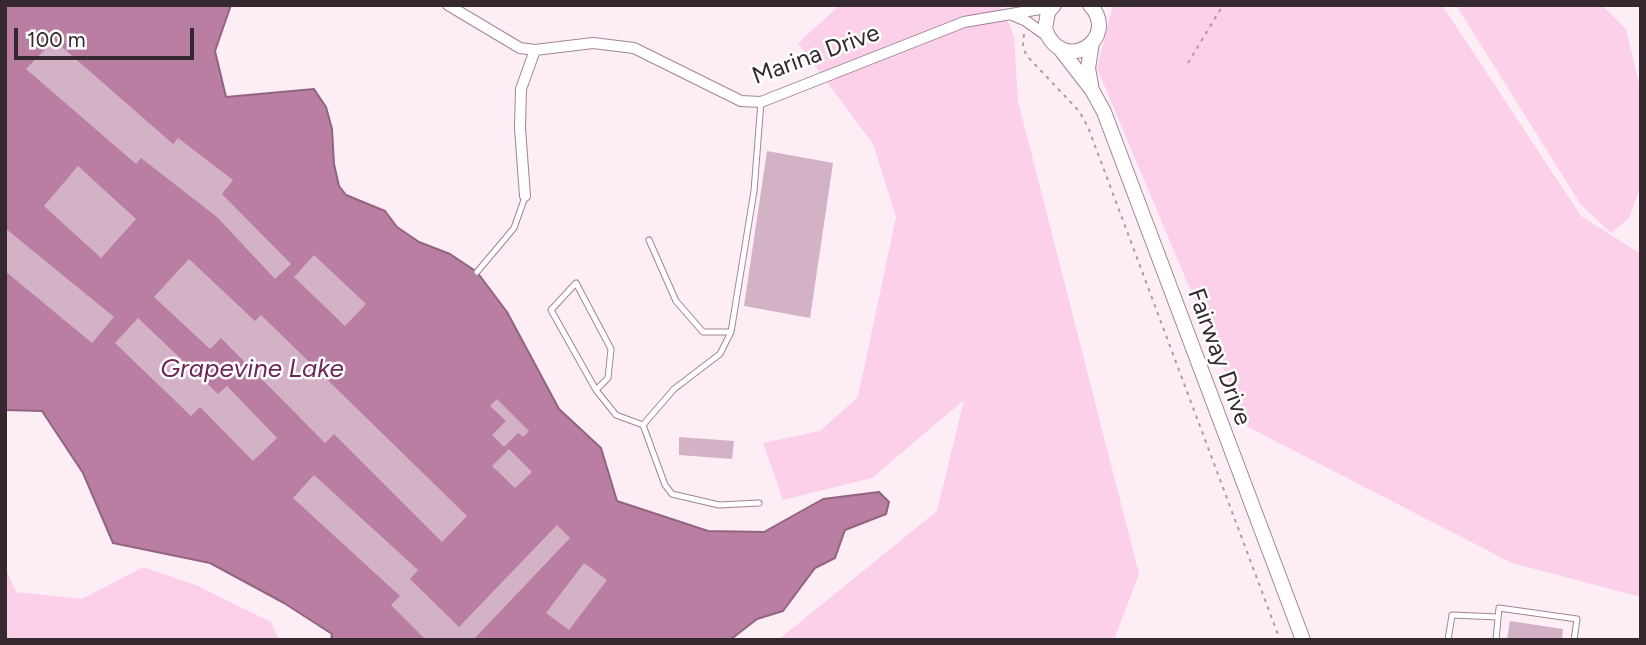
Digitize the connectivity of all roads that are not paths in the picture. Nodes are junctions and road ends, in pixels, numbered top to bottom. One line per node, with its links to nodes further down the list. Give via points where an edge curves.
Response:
1 (448, 5): 7 (street, Marina Drive, via 505,40)
2 (1053, 6): 3 (street, Marina Drive); 5 (street, via 1046,20)
3 (1008, 9): 5 (street); 10 (street, Marina Drive)
4 (1096, 9): 6 (street, Fairway Drive, via 1098,30)
5 (1048, 37): 8 (street, Fairway Drive)
6 (1092, 43): 8 (street, via 1079,51); 9 (street, Fairway Drive, via 1088,68)
7 (535, 50): 10 (street, Marina Drive, via 593,43 634,48 741,101); 11 (street, via 521,89)
8 (1061, 50): 9 (street, Fairway Drive)
9 (1092, 90): 19 (street, Fairway Drive)
10 (761, 102): 14 (lane, via 754,191)
11 (525, 196): 13 (lane, via 514,228)
12 (649, 240): 14 (lane, via 676,301 689,317 703,332)
13 (477, 272)
14 (731, 332): 16 (lane, via 720,354 674,389)
15 (596, 390): 15 (lane, via 551,310 576,283 611,349 608,377); 16 (lane, via 616,415)
16 (643, 425): 17 (lane, via 672,494 719,505)
17 (759, 503)
18 (1498, 617): 20 (lane, via 1452,615); 21 (lane); 22 (lane, via 1499,608 1577,619)
19 (1303, 640)
20 (1448, 640)
21 (1496, 640)
22 (1574, 640)

